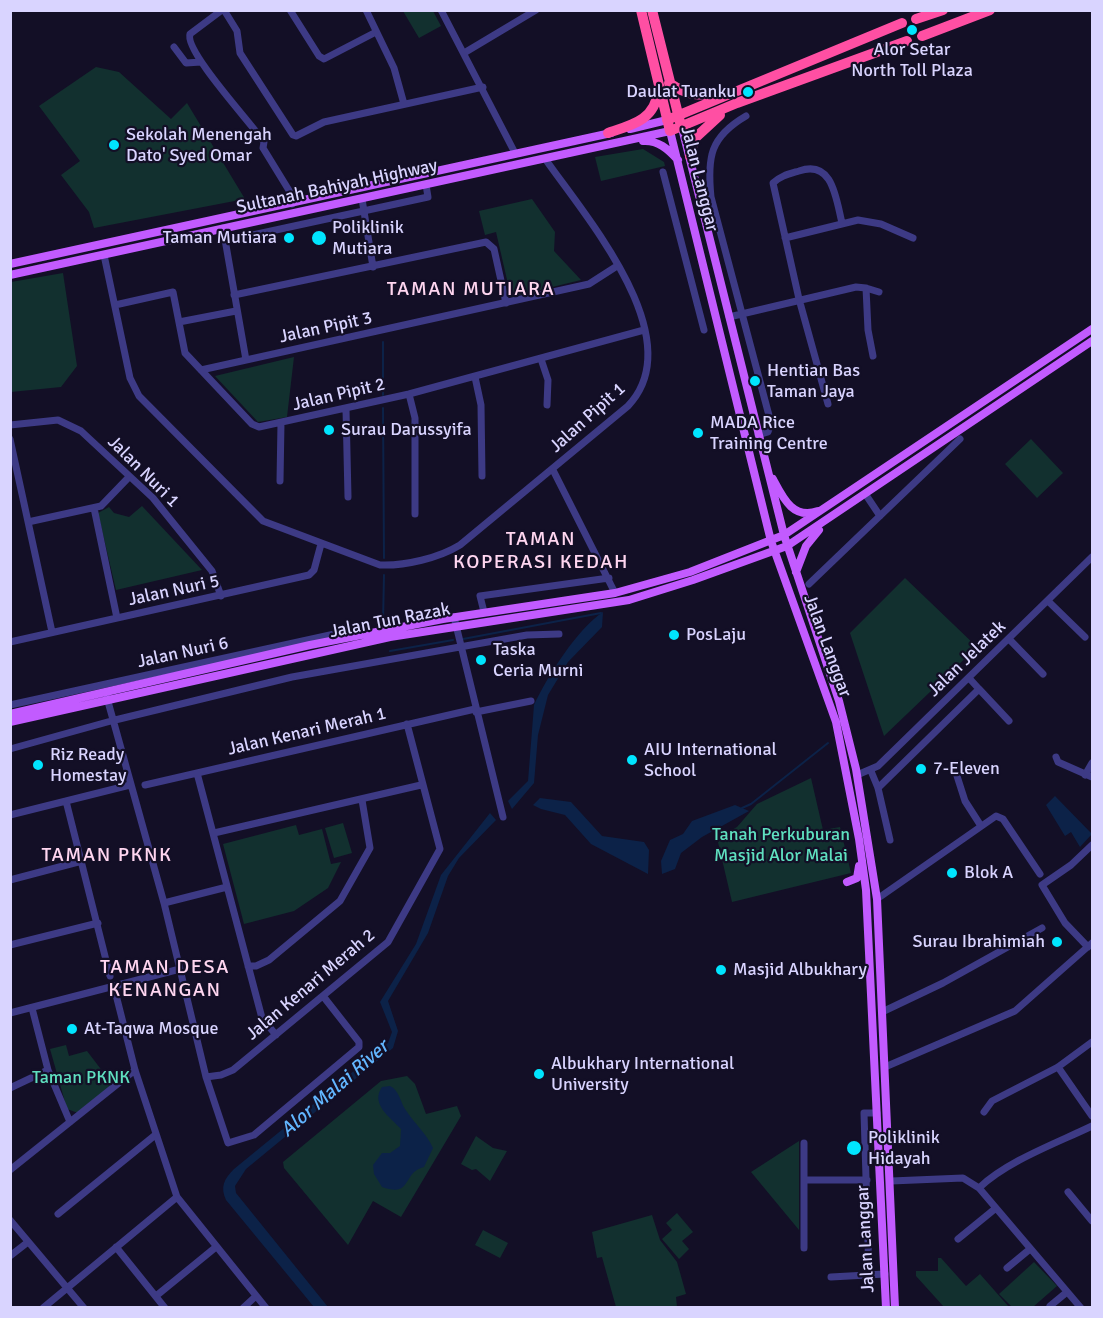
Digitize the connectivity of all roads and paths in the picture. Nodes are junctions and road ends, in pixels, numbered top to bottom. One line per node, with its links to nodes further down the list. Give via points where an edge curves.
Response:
1 (223, 10): 17 (street, via 188,38); 22 (street, via 237,31 240,53 292,135 300,135 324,122)
2 (290, 10): 12 (street, via 324,59)
3 (366, 10): 12 (street)
4 (441, 10): 16 (street)
5 (536, 10): 16 (street)
6 (640, 10): 18 (highway, Jalan Langgar)
7 (652, 10): 18 (highway, Jalan Langgar)
8 (943, 10): 10 (highway)
9 (990, 10): 13 (highway)
10 (916, 19)
11 (902, 23): 20 (highway)
12 (376, 32): 22 (street, via 394,68)
13 (922, 36)
14 (907, 41): 21 (highway)
15 (174, 47): 17 (street, via 186,63)
16 (464, 53): 19 (street)
17 (201, 62): 35 (street, via 264,142 263,148 290,192)
18 (664, 85): 20 (highway, via 699,96); 24 (highway, Jalan Langgar); 25 (highway, via 648,117)
19 (483, 87): 22 (street); 27 (street)
20 (734, 91): 24 (highway)
21 (737, 103): 24 (highway); 28 (highway, via 694,139)
22 (404, 104)
23 (746, 116): 56 (street, via 721,134 713,147 708,171)
24 (674, 124): 25 (main road, Sultanah Bahiyah Highway); 26 (main road, Sultanah Bahiyah Highway); 28 (main road, Jalan Langgar); 29 (main road, Jalan Langgar)
25 (608, 134): 27 (main road, Sultanah Bahiyah Highway)
26 (618, 144): 29 (main road, via 650,141); 30 (main road, Sultanah Bahiyah Highway)
27 (515, 153): 30 (main road); 31 (main road); 35 (main road, Sultanah Bahiyah Highway)
28 (690, 156): 56 (main road, Jalan Langgar)
29 (678, 160): 37 (main road, Jalan Langgar)
30 (542, 161): 31 (main road, Sultanah Bahiyah Highway); 46 (street, Jalan Pipit 1)
31 (498, 170): 33 (main road, Sultanah Bahiyah Highway)
32 (663, 172): 39 (street)
33 (426, 185): 34 (main road, Sultanah Bahiyah Highway); 36 (street, via 428,197)
34 (362, 199): 36 (street); 40 (main road, Sultanah Bahiyah Highway)
35 (292, 204): 45 (main road, Sultanah Bahiyah Highway)
36 (363, 212): 43 (street); 47 (street)
37 (693, 222): 39 (street); 59 (main road, Jalan Langgar)
38 (842, 223): 41 (street); 41 (street, via 830,181 809,168 773,183); 42 (street, via 871,221)
39 (678, 225): 58 (street)
40 (223, 228): 43 (street); 44 (main road, Sultanah Bahiyah Highway)
41 (785, 238): 52 (street)
42 (913, 238)
43 (225, 241): 51 (street)
44 (104, 255): 48 (main road, Sultanah Bahiyah Highway); 54 (street, Jalan Pipit 1)
45 (10, 264)
46 (617, 266): 53 (street, Jalan Pipit 3, via 589,284); 61 (street, Jalan Pipit 1, via 636,297)
47 (373, 267): 51 (street); 53 (street, via 486,242 494,249)
48 (10, 275)
49 (866, 288): 50 (street); 52 (street); 64 (street)
50 (879, 292)
51 (234, 295): 55 (street)
52 (799, 299): 56 (street); 70 (street)
53 (507, 303): 66 (street, Jalan Pipit 3)
54 (115, 305): 57 (street, Jalan Pipit 2, via 173,292); 93 (street, Jalan Pipit 1, via 130,378 139,396 263,522)
55 (236, 311): 57 (street); 66 (street)
56 (734, 317): 59 (main road); 75 (main road, Jalan Langgar); 75 (street, via 771,423 768,432)
57 (179, 322): 67 (street, Jalan Pipit 2, via 185,353)
58 (702, 322): 59 (street); 62 (street)
59 (718, 323): 92 (main road, Jalan Langgar)
60 (1092, 329): 86 (main road, Jalan Tun Razak)
61 (644, 330): 65 (street, Jalan Pipit 2); 79 (street, Jalan Pipit 1, via 647,368 639,393)
62 (704, 330)
63 (1092, 341): 83 (main road)
64 (873, 356)
65 (541, 359): 68 (street, Jalan Pipit 2); 71 (street, via 548,380)
66 (246, 360): 67 (street, Jalan Pipit 3)
67 (201, 370): 73 (street, Jalan Pipit 2, via 252,424 260,427)
68 (476, 377): 69 (street, Jalan Pipit 2); 80 (street, via 481,405)
69 (409, 394): 72 (street, Jalan Pipit 2); 87 (street, via 415,418)
70 (828, 404)
71 (547, 405)
72 (346, 409): 73 (street, Jalan Pipit 2); 84 (street)
73 (281, 423): 82 (street)
74 (10, 425): 81 (street, Jalan Nuri 1, via 67,422)
75 (758, 435): 78 (main road, Jalan Langgar)
76 (10, 439): 90 (street)
77 (960, 439): 88 (street)
78 (766, 466): 86 (main road, via 793,509 811,513); 91 (main road, Jalan Langgar)
79 (553, 470): 93 (street, Jalan Pipit 1, via 465,541 444,553 388,565); 98 (street)
80 (482, 476)
81 (129, 477): 85 (street); 101 (street, Jalan Nuri 1, via 153,498 212,571)
82 (280, 481)
83 (866, 495): 88 (street); 89 (main road)
84 (348, 496)
85 (94, 508): 90 (street); 104 (street)
86 (826, 508): 91 (main road, Jalan Tun Razak)
87 (415, 514)
88 (880, 516): 99 (street)
89 (832, 517): 94 (main road, Jalan Tun Razak); 97 (main road, via 811,537)
90 (28, 522): 107 (street)
91 (784, 535): 92 (main road, Jalan Tun Razak); 94 (main road, Jalan Langgar)
92 (771, 541): 95 (main road, Jalan Langgar); 100 (main road, Jalan Tun Razak, via 690,572)
93 (321, 544): 101 (street, Jalan Nuri 5, via 309,575)
94 (787, 546): 95 (main road, Jalan Tun Razak); 97 (main road, Jalan Langgar)
95 (775, 551): 105 (main road, Jalan Tun Razak, via 629,600); 144 (main road, Jalan Langgar, via 831,704)
96 (1091, 560): 102 (street, Jalan Jelatek)
97 (796, 572): 131 (main road, Jalan Langgar, via 842,710)
98 (609, 578): 100 (street); 103 (street, via 480,596)
99 (809, 584)
100 (615, 593): 103 (main road, Jalan Tun Razak)
101 (221, 596): 104 (street, Jalan Nuri 5)
102 (1048, 601): 110 (street); 111 (street, Jalan Jelatek)
103 (484, 612): 105 (main road, Jalan Tun Razak)
104 (117, 618): 107 (street, Jalan Nuri 5)
105 (455, 621): 108 (main road, Jalan Tun Razak); 113 (street); 117 (main road, Jalan Tun Razak)
106 (362, 628): 108 (street, Jalan Nuri 6)
107 (52, 632): 112 (street, Jalan Nuri 5)
108 (354, 633): 119 (street, Jalan Nuri 6); 121 (main road, Jalan Tun Razak)
109 (559, 634): 113 (street, via 527,635)
110 (1084, 637)
111 (1009, 639): 114 (street); 115 (street, Jalan Jelatek)
112 (10, 642)
113 (461, 647): 120 (street); 122 (street, via 292,677)
114 (1043, 674)
115 (969, 678): 116 (street); 129 (street, Jalan Jelatek)
116 (979, 689): 123 (street); 137 (street)
117 (107, 698): 122 (street); 124 (main road, Jalan Tun Razak)
118 (531, 700): 120 (street, Jalan Kenari Merah 1)
119 (10, 705)
120 (475, 710): 125 (street, Jalan Kenari Merah 1); 141 (street)
121 (10, 714)
122 (111, 721): 126 (street); 134 (street)
123 (1009, 721)
124 (10, 722)
125 (407, 724): 130 (street, Jalan Kenari Merah 1); 136 (street, Jalan Kenari Merah 2)
126 (10, 750)
127 (1056, 757): 133 (street, via 1058,762)
128 (1092, 763): 133 (street)
129 (871, 771): 131 (street, Jalan Jelatek); 137 (street)
130 (197, 773): 135 (street, Jalan Kenari Merah 1); 143 (street)
131 (857, 775): 152 (main road, Jalan Langgar)
132 (957, 776): 142 (street, via 965,801)
133 (1089, 776)
134 (130, 785): 139 (street); 153 (street)
135 (145, 785)
136 (422, 785): 138 (street); 162 (street, Jalan Kenari Merah 2, via 440,849 388,942)
137 (878, 788): 145 (street)
138 (362, 800): 143 (street); 158 (street, via 370,848 340,901 269,960)
139 (66, 801): 140 (street); 147 (street)
140 (10, 815)
141 (503, 818)
142 (981, 826): 148 (street, via 996,816 1003,819); 152 (street)
143 (214, 833): 151 (street)
144 (859, 839): 150 (main road, via 859,874); 175 (main road, Jalan Langgar, via 866,890)
145 (890, 840)
146 (1092, 845): 156 (street, via 1042,885 1065,922)
147 (82, 861): 149 (street); 154 (street)
148 (1040, 874)
149 (10, 880)
150 (847, 882)
151 (227, 887): 153 (street); 158 (street)
152 (877, 899): 164 (main road, Jalan Langgar)
153 (164, 903): 159 (street)
154 (98, 922): 157 (street); 160 (street)
155 (1042, 928): 164 (street)
156 (1091, 944): 168 (street, via 1016,1011)
157 (10, 945)
158 (248, 966): 166 (street, via 262,1018)
159 (180, 969): 161 (street); 172 (street)
160 (110, 976)
161 (114, 987): 163 (street); 171 (street)
162 (323, 996): 166 (street, Jalan Kenari Merah 2); 172 (street, via 359,1047 254,1135 228,1143)
163 (32, 1008): 165 (street); 170 (street)
164 (882, 1012): 168 (main road, Jalan Langgar)
165 (10, 1013)
166 (276, 1035): 172 (street, Jalan Kenari Merah 2, via 230,1072)
167 (1092, 1042): 169 (street)
168 (885, 1067): 184 (main road, Jalan Langgar)
169 (1058, 1067): 174 (street, via 992,1101); 176 (street)
170 (48, 1070): 173 (street); 177 (street)
171 (135, 1070): 177 (street); 179 (street)
172 (206, 1077)
173 (10, 1088)
174 (984, 1112)
175 (877, 1113): 183 (street, via 864,1113); 200 (main road, Jalan Langgar)
176 (1092, 1116)
177 (70, 1122): 181 (street)
178 (1092, 1126): 185 (street, via 987,1180)
179 (154, 1136): 187 (street); 189 (street)
180 (804, 1143): 182 (street)
181 (10, 1170)
182 (804, 1180): 183 (street); 196 (street)
183 (867, 1180): 201 (street)
184 (891, 1181): 185 (street, via 963,1178); 214 (main road, Jalan Langgar)
185 (979, 1188): 188 (street)
186 (1068, 1192): 191 (street)
187 (177, 1197): 194 (street); 195 (street)
188 (996, 1208): 192 (street); 197 (street)
189 (58, 1214)
190 (10, 1220): 193 (street)
191 (1092, 1221)
192 (958, 1239)
193 (28, 1242): 198 (street); 203 (street)
194 (116, 1247): 203 (street); 205 (street)
195 (216, 1247): 205 (street); 206 (street)
196 (804, 1248)
197 (1030, 1249): 199 (street); 204 (street)
198 (10, 1256)
199 (1006, 1268)
200 (885, 1274): 201 (street); 213 (main road, Jalan Langgar)
201 (869, 1275): 202 (street)
202 (831, 1277)
203 (67, 1288): 208 (street); 209 (street)
204 (1067, 1292): 207 (street); 215 (street)
205 (156, 1296): 210 (street)
206 (256, 1296): 211 (street); 212 (street)
207 (1050, 1306)
208 (43, 1308)
209 (84, 1308)
210 (165, 1308)
211 (243, 1308)
212 (266, 1308)
213 (886, 1308)
214 (895, 1308)
215 (1081, 1308)

